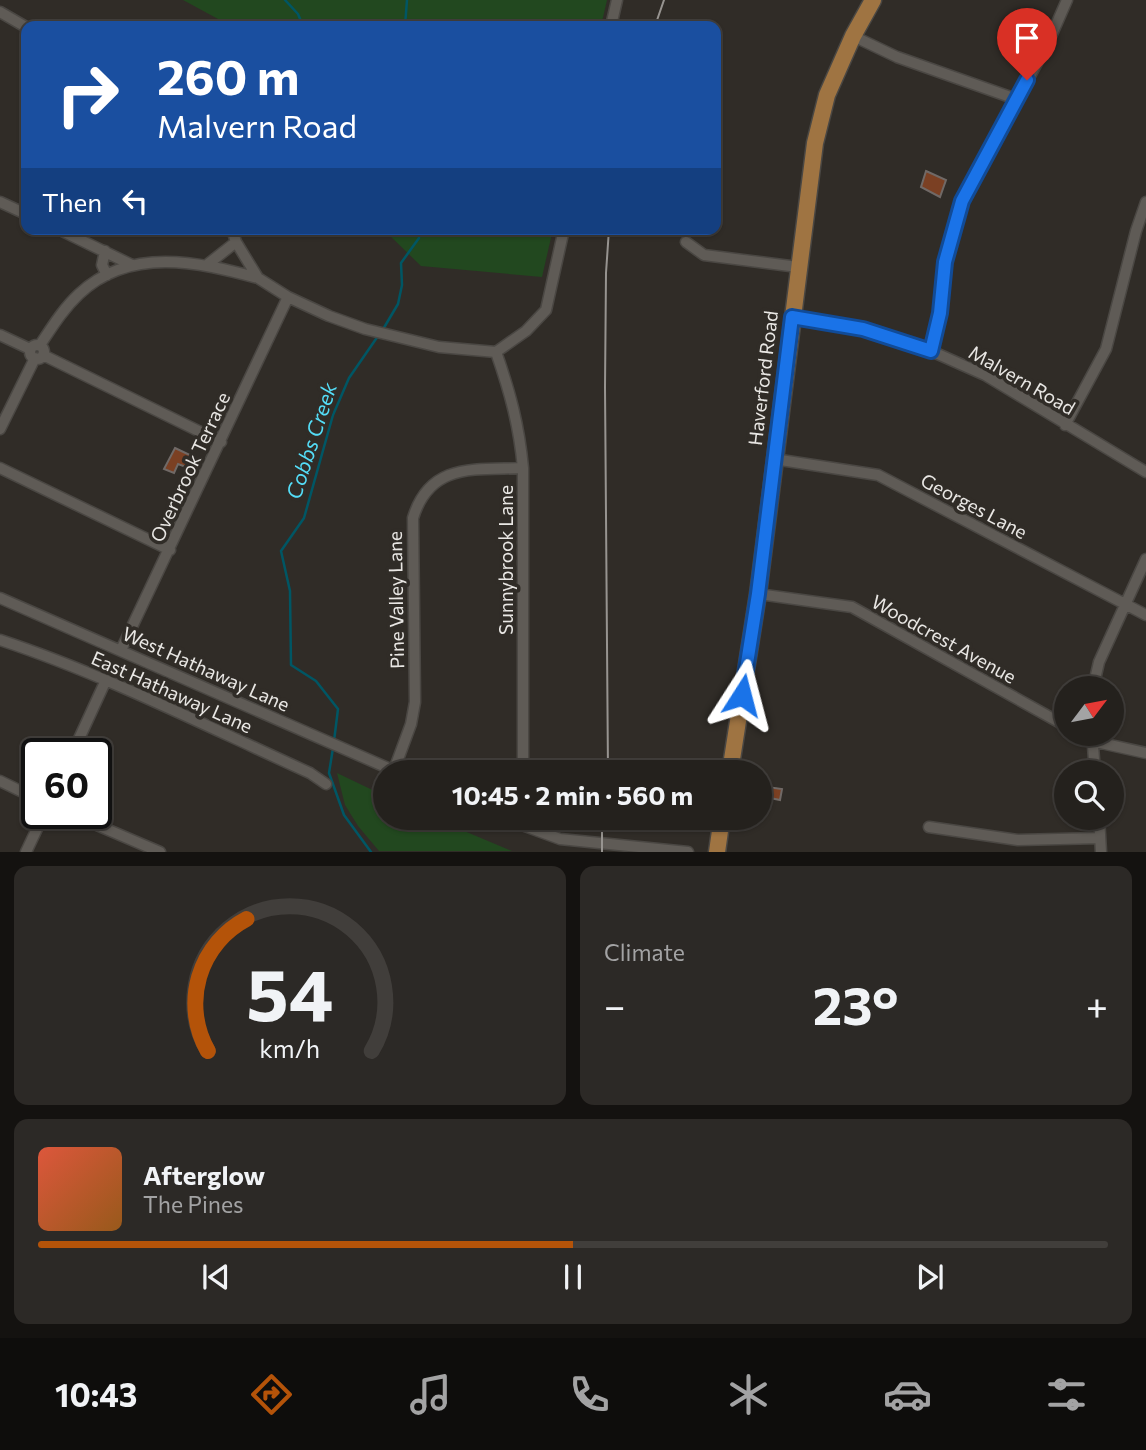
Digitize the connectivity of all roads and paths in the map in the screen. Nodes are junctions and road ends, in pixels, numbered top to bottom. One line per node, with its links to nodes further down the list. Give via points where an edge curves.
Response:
1 (617, 0): 5 (street)
2 (873, 0): 7 (main road, Haverford Road)
3 (1067, 0): 8 (street)
4 (0, 12): 6 (street)
5 (612, 21)
6 (21, 24)
7 (853, 36): 8 (street, via 897,57); 20 (main road, Haverford Road, via 827,95 815,143)
8 (1016, 99): 26 (street, via 962,201 945,262)
9 (0, 202): 11 (street)
10 (1146, 202): 29 (street, via 1106,349)
11 (21, 212)
12 (71, 235): 17 (street)
13 (234, 235): 15 (street)
14 (563, 235): 28 (street, via 545,310 526,331)
15 (236, 242): 18 (street); 22 (street)
16 (686, 242): 20 (street, via 704,254)
17 (105, 251): 19 (street); 21 (street, via 102,265)
18 (208, 264): 19 (street); 22 (street)
19 (132, 265): 21 (street)
20 (798, 267): 24 (main road, Haverford Road)
21 (107, 275): 27 (street, via 81,292 58,317)
22 (258, 278): 23 (street)
23 (288, 297): 28 (street, via 377,332 439,347); 31 (street, Overbrook Terrace)
24 (792, 317): 26 (street, Malvern Road, via 863,329); 32 (main road, Haverford Road)
25 (0, 335): 27 (street)
26 (931, 351): 29 (street, Malvern Road, via 985,375)
27 (37, 352): 30 (street); 31 (street)
28 (496, 352): 33 (street, Sunnybrook Lane, via 512,397)
29 (1065, 425): 35 (street, Malvern Road)
30 (0, 429)
31 (221, 442): 36 (street, Overbrook Terrace)
32 (774, 459): 38 (main road, Haverford Road); 40 (street, Georges Lane, via 878,475)
33 (523, 467): 50 (street, Pine Valley Lane, via 447,475 419,499 413,518 415,702); 51 (street, Sunnybrook Lane)
34 (0, 468): 36 (street)
35 (1146, 472)
36 (170, 550): 43 (street, Overbrook Terrace)
37 (1146, 559): 40 (street)
38 (758, 594): 46 (street, Woodcrest Avenue, via 852,607); 52 (main road, Haverford Road)
39 (0, 598): 43 (street, West Hathaway Lane)
40 (1123, 605): 41 (street, Georges Lane); 44 (street)
41 (1146, 615)
42 (0, 640): 45 (street, East Hathaway Lane)
43 (121, 650): 53 (street, West Hathaway Lane)
44 (1096, 676)
45 (106, 680): 47 (street); 55 (street, East Hathaway Lane)
46 (1054, 719)
47 (79, 738)
48 (1122, 746): 49 (street)
49 (1146, 753)
50 (400, 760)
51 (523, 760)
52 (732, 760)
53 (373, 761)
54 (0, 781): 56 (street)
55 (326, 783)
56 (21, 791)
57 (929, 827): 63 (street, via 1018,840)
58 (37, 829): 64 (street)
59 (106, 829): 65 (street)
60 (536, 830): 66 (street, via 560,839)
61 (720, 830): 67 (main road)
62 (1100, 830): 63 (street)
63 (1100, 838): 68 (street)
64 (26, 852)
65 (160, 852)
66 (688, 852)
67 (717, 852)
68 (1101, 852)

